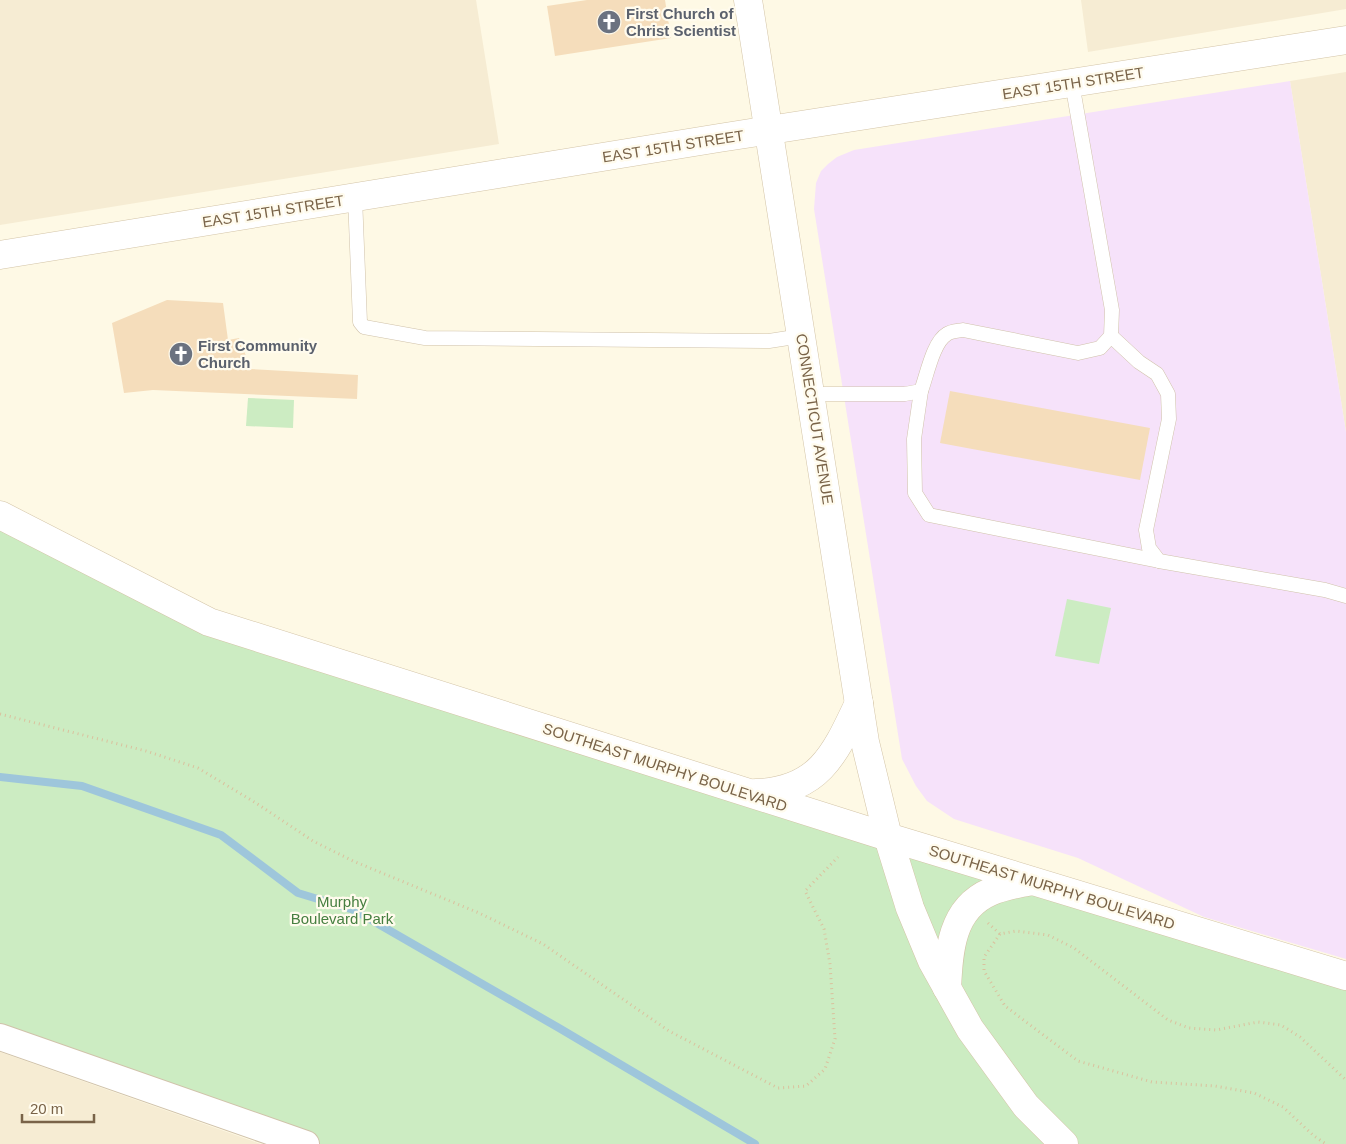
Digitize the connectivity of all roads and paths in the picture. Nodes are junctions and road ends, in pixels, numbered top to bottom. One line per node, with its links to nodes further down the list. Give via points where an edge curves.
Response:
1 (748, 0): 4 (street, CONNECTICUT AVENUE)
2 (1346, 40): 3 (street, EAST 15TH STREET)
3 (1072, 83): 4 (street, EAST 15TH STREET); 8 (lane, via 1112,310)
4 (769, 131): 5 (street, EAST 15TH STREET); 7 (street, CONNECTICUT AVENUE)
5 (356, 197): 6 (street, EAST 15TH STREET); 7 (lane, via 360,322 364,327 425,338 769,341)
6 (0, 255)
7 (802, 336): 10 (street, CONNECTICUT AVENUE)
8 (1111, 336): 9 (lane, via 1100,348 1078,353 963,330 947,334 935,349); 12 (lane, via 1157,374 1168,394 1169,419 1146,530 1149,548)
9 (921, 391): 10 (lane, via 905,394); 12 (lane, via 914,439 915,493 929,515)
10 (810, 394): 14 (street, CONNECTICUT AVENUE)
11 (0, 516): 16 (street, SOUTHEAST MURPHY BOULEVARD, via 210,622)
12 (1159, 561): 13 (lane)
13 (1346, 596)
14 (859, 703): 16 (street, via 839,746 810,777 786,790); 17 (street, CONNECTICUT AVENUE)
15 (0, 714): 18 (path, via 146,751 198,768 313,841 352,861 479,913 543,944 669,1031 778,1088 806,1086 825,1069 835,1039 830,964 824,930 805,891)
16 (750, 794): 17 (street, SOUTHEAST MURPHY BOULEVARD)
17 (888, 837): 19 (street, SOUTHEAST MURPHY BOULEVARD); 23 (street, CONNECTICUT AVENUE, via 910,908)
18 (838, 857)
19 (1031, 881): 22 (street, SOUTHEAST MURPHY BOULEVARD); 23 (street, via 990,891 964,913 952,938)
20 (986, 921): 21 (path)
21 (1000, 934): 25 (path, via 1016,931 1048,935 1074,948 1168,1020 1189,1028 1216,1030 1258,1022 1281,1025 1300,1037); 28 (path, via 984,957 984,970 1005,1006 1078,1061 1152,1082 1215,1086 1254,1093 1283,1107)
22 (1346, 976)
23 (947, 988): 27 (street, CONNECTICUT AVENUE, via 970,1030 1026,1106)
24 (0, 1037): 26 (street)
25 (1346, 1080)
26 (306, 1144)
27 (1064, 1144)
28 (1326, 1144)

